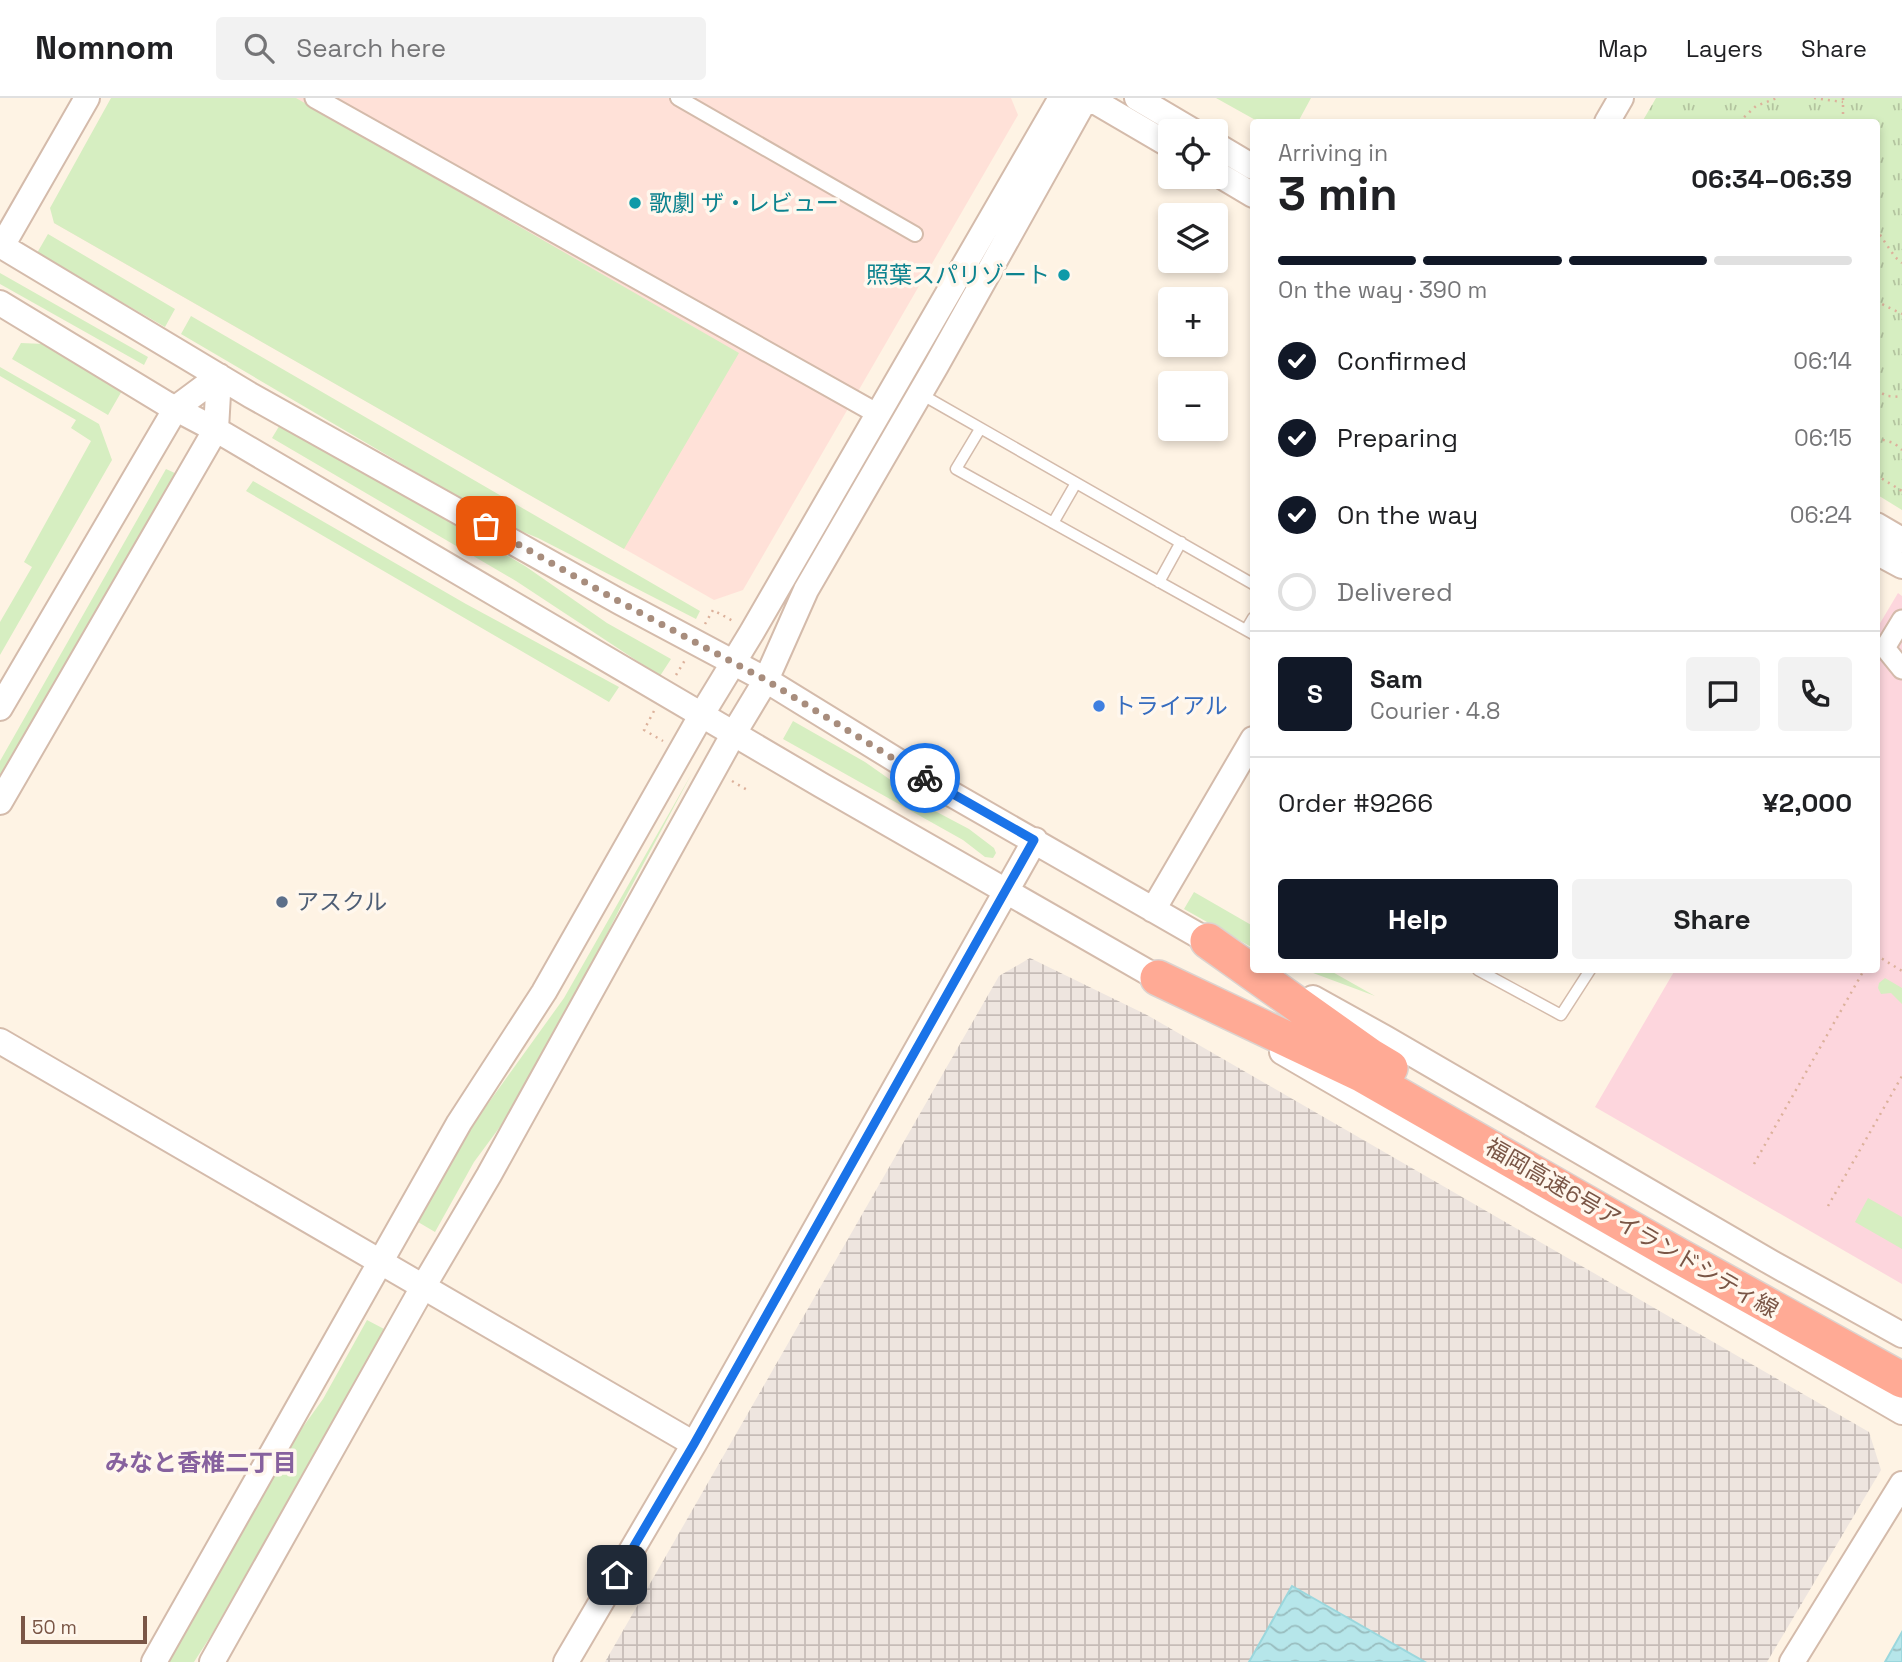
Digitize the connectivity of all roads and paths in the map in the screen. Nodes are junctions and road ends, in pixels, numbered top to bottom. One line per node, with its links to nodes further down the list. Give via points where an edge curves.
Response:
1 (87, 98): 22 (street)
2 (315, 98): 32 (street)
3 (678, 98): 20 (street)
4 (1061, 98): 32 (street)
5 (1088, 98): 15 (street); 28 (street)
6 (1137, 98): 11 (street)
7 (1621, 98): 12 (street)
8 (1777, 98): 13 (path, via 1756,106)
9 (1814, 98): 10 (path)
10 (1843, 100): 14 (path)
11 (1173, 119)
12 (1609, 119)
13 (1742, 119)
14 (1843, 119)
15 (1158, 138)
16 (1228, 152): 17 (street)
17 (1250, 165)
18 (1228, 180): 19 (street)
19 (1250, 193)
20 (915, 234)
21 (1881, 237): 23 (path)
22 (1, 246): 27 (street)
23 (1902, 263)
24 (0, 303): 31 (street)
25 (1880, 304): 26 (path)
26 (1902, 314)
27 (219, 376): 31 (street); 33 (street); 51 (street)
28 (919, 393): 34 (lane); 53 (street, via 806,590)
29 (1880, 393): 30 (path)
30 (1902, 397)
31 (176, 408): 33 (street); 54 (street)
32 (878, 414): 51 (street)
33 (216, 429): 55 (street); 58 (street)
34 (981, 429): 38 (lane); 40 (lane, via 956,469)
35 (1880, 439): 36 (path)
36 (1902, 450)
37 (1880, 477): 39 (path)
38 (1076, 483): 40 (lane); 43 (lane)
39 (1902, 491)
40 (1053, 523): 46 (lane)
41 (1880, 527): 42 (street)
42 (1902, 540)
43 (1181, 542): 46 (lane); 47 (lane)
44 (1880, 554): 45 (street)
45 (1902, 566)
46 (1159, 582): 49 (lane)
47 (1250, 582)
48 (1902, 620): 50 (street)
49 (1249, 632)
50 (1888, 648): 52 (street)
51 (733, 662): 53 (street); 55 (street)
52 (1902, 669)
53 (766, 680): 56 (street); 59 (street)
54 (0, 708)
55 (702, 714): 56 (street); 77 (street, via 544,992 459,1123)
56 (734, 733): 60 (street); 78 (street)
57 (1250, 744): 61 (street)
58 (0, 802)
59 (1034, 840): 60 (street); 61 (street)
60 (1007, 893): 70 (street); 83 (street)
61 (1153, 910): 62 (street)
62 (1208, 941): 64 (street); 72 (highway)
63 (1880, 958): 65 (path)
64 (1250, 964)
65 (1902, 971)
66 (1266, 973): 79 (street)
67 (1484, 973): 68 (lane, via 1561,1015)
68 (1588, 973)
69 (1862, 973): 74 (path)
70 (1158, 978): 72 (highway); 82 (street)
71 (0, 1041): 77 (street)
72 (1366, 1065): 75 (highway, 福岡高速6号アイランドシティ線)
73 (1902, 1076): 76 (path)
74 (1754, 1164)
75 (1603, 1201): 80 (highway, 福岡高速6号アイランドシティ線); 81 (highway, 福岡高速6号アイランドシティ線, via 1677,1255)
76 (1828, 1206)
77 (381, 1261): 78 (street); 85 (street)
78 (423, 1287): 83 (street); 86 (street)
79 (1902, 1335)
80 (1902, 1357)
81 (1902, 1380)
82 (1902, 1412)
83 (694, 1444): 87 (street)
84 (1902, 1484): 88 (street)
85 (154, 1662)
86 (212, 1662)
87 (566, 1662)
88 (1792, 1662)

